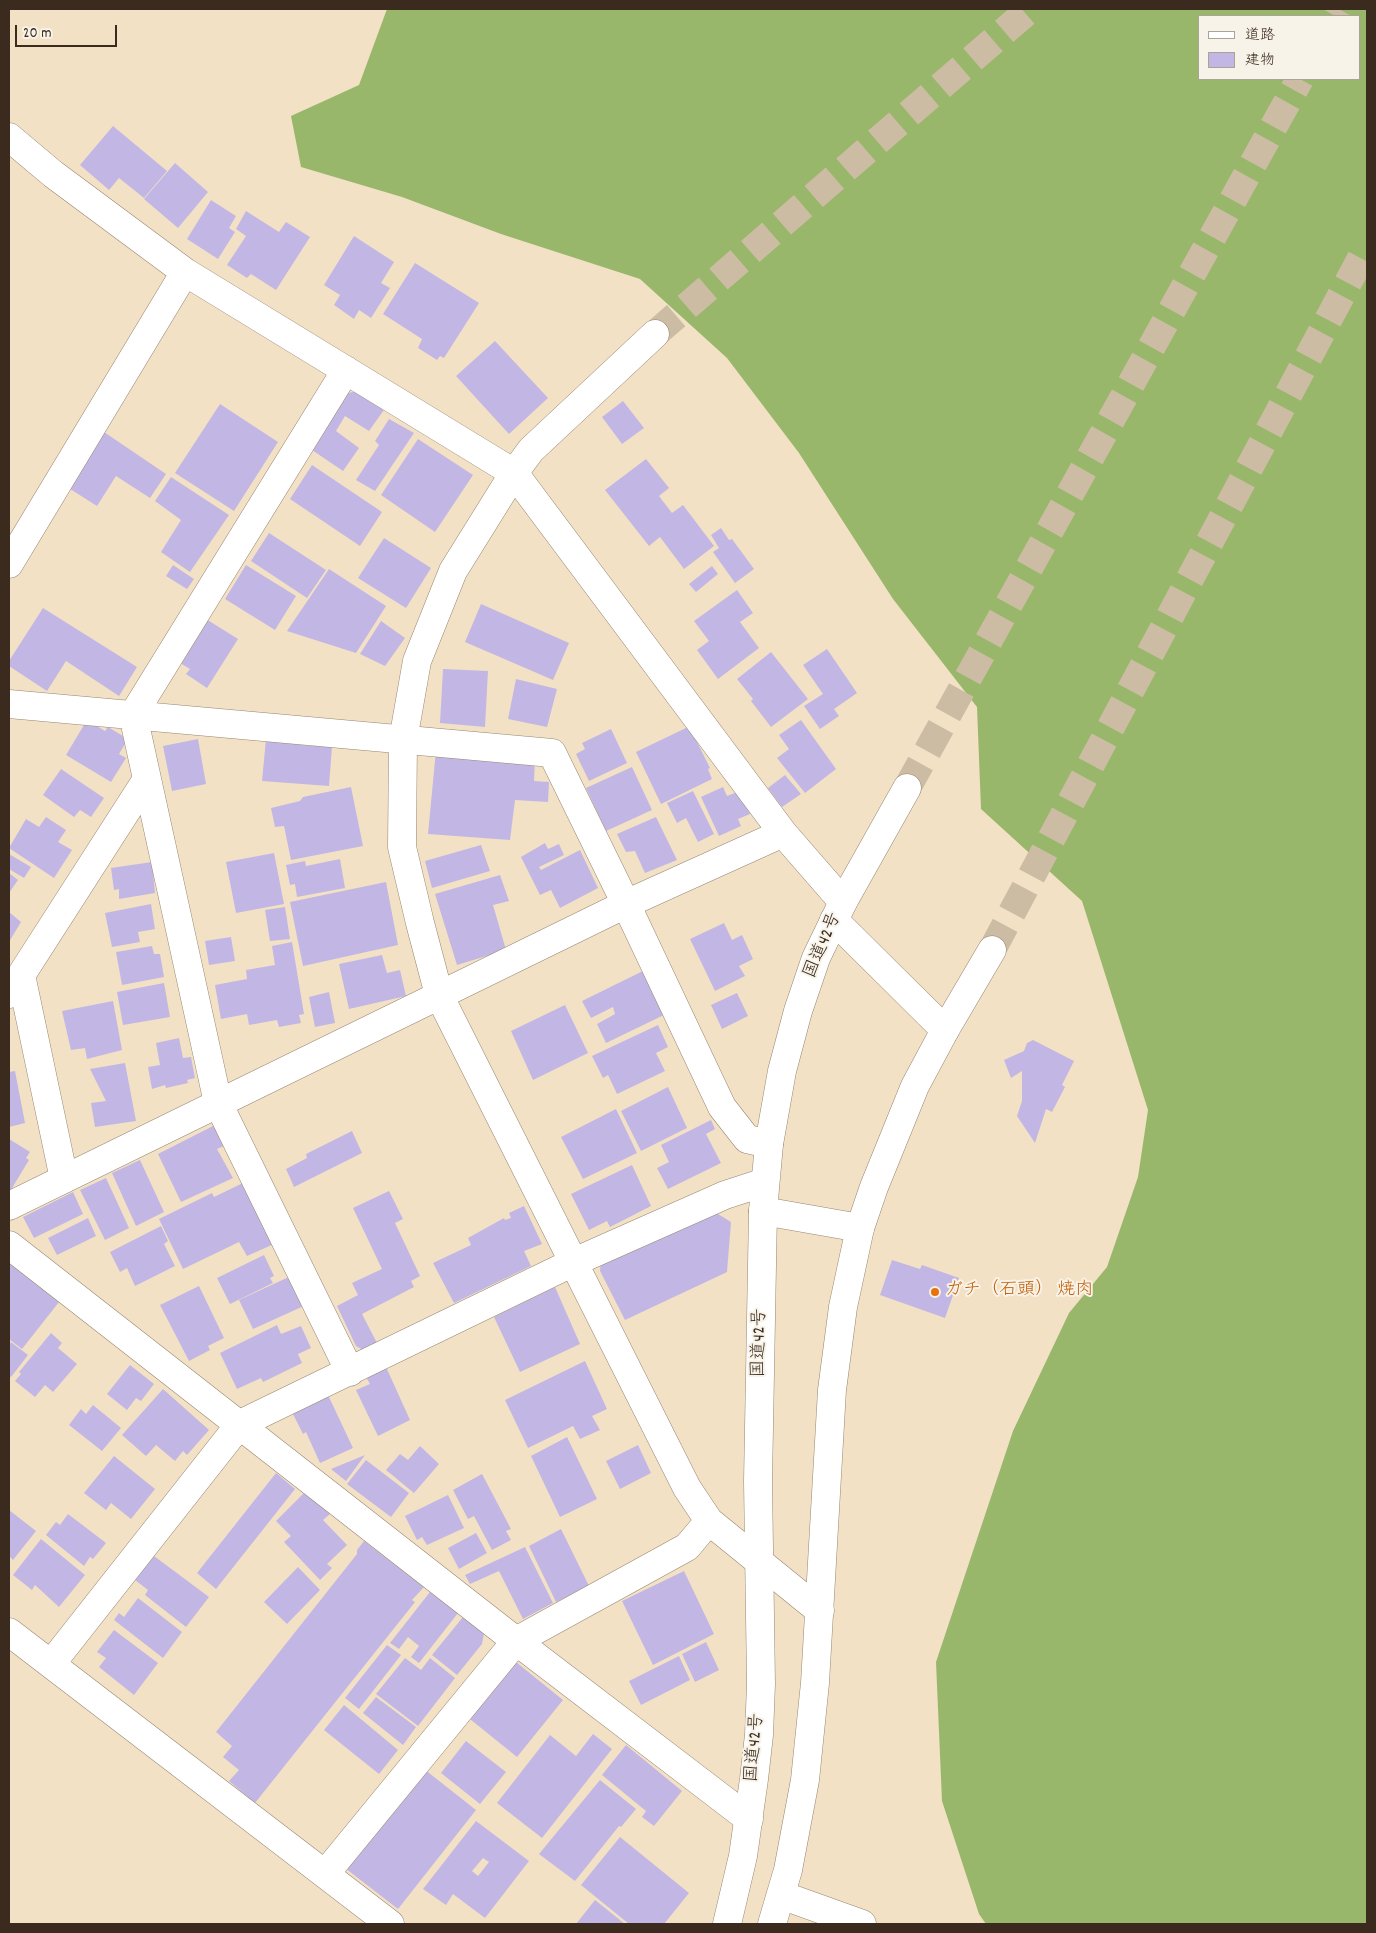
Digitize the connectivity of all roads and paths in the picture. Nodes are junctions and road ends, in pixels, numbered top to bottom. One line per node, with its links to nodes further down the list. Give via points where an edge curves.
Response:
1 (9, 137): 2 (main road, via 53,174)
2 (185, 272): 4 (main road); 6 (main road)
3 (655, 334): 5 (main road, via 531,450)
4 (346, 370): 5 (main road); 8 (main road)
5 (514, 473): 9 (main road, via 453,571 417,661); 12 (main road)
6 (9, 564)
7 (9, 704): 8 (main road)
8 (134, 715): 9 (main road); 10 (main road)
9 (403, 740): 13 (main road, via 552,753); 17 (main road, via 402,847)
10 (147, 779): 16 (main road); 19 (main road)
11 (907, 788): 14 (main road, 国道42号)
12 (784, 833): 13 (main road); 14 (main road)
13 (626, 904): 17 (main road); 20 (main road, via 722,1107 747,1139)
14 (839, 911): 18 (main road); 20 (main road, 国道42号, via 816,958 798,1011 782,1071)
15 (992, 950): 18 (main road)
16 (15, 984): 21 (main road)
17 (439, 995): 19 (main road); 27 (main road)
18 (945, 1030): 25 (main road, via 915,1086 893,1137)
19 (218, 1103): 21 (main road); 28 (main road)
20 (769, 1144): 22 (main road, 国道42号)
21 (64, 1179): 23 (main road)
22 (765, 1182): 24 (main road, 国道42号); 27 (main road, via 725,1195)
23 (9, 1206)
24 (763, 1210): 25 (main road); 31 (main road, 国道42号)
25 (860, 1228): 32 (main road, via 843,1307 832,1390)
26 (9, 1245): 29 (main road)
27 (574, 1262): 28 (main road); 30 (main road, via 687,1488)
28 (350, 1372): 29 (main road)
29 (240, 1424): 34 (main road); 35 (main road)
30 (709, 1521): 31 (main road); 34 (main road, via 688,1547)
31 (759, 1562): 32 (main road); 36 (main road, 国道42号, via 761,1684)
32 (820, 1610): 38 (main road, via 805,1780)
33 (9, 1632): 35 (main road)
34 (516, 1641): 36 (main road); 37 (main road)
35 (51, 1664): 37 (main road)
36 (749, 1819): 40 (main road, 国道42号)
37 (325, 1874): 39 (main road)
38 (780, 1895): 41 (main road); 42 (main road)
39 (390, 1924)
40 (727, 1924)
41 (772, 1924)
42 (862, 1924)

